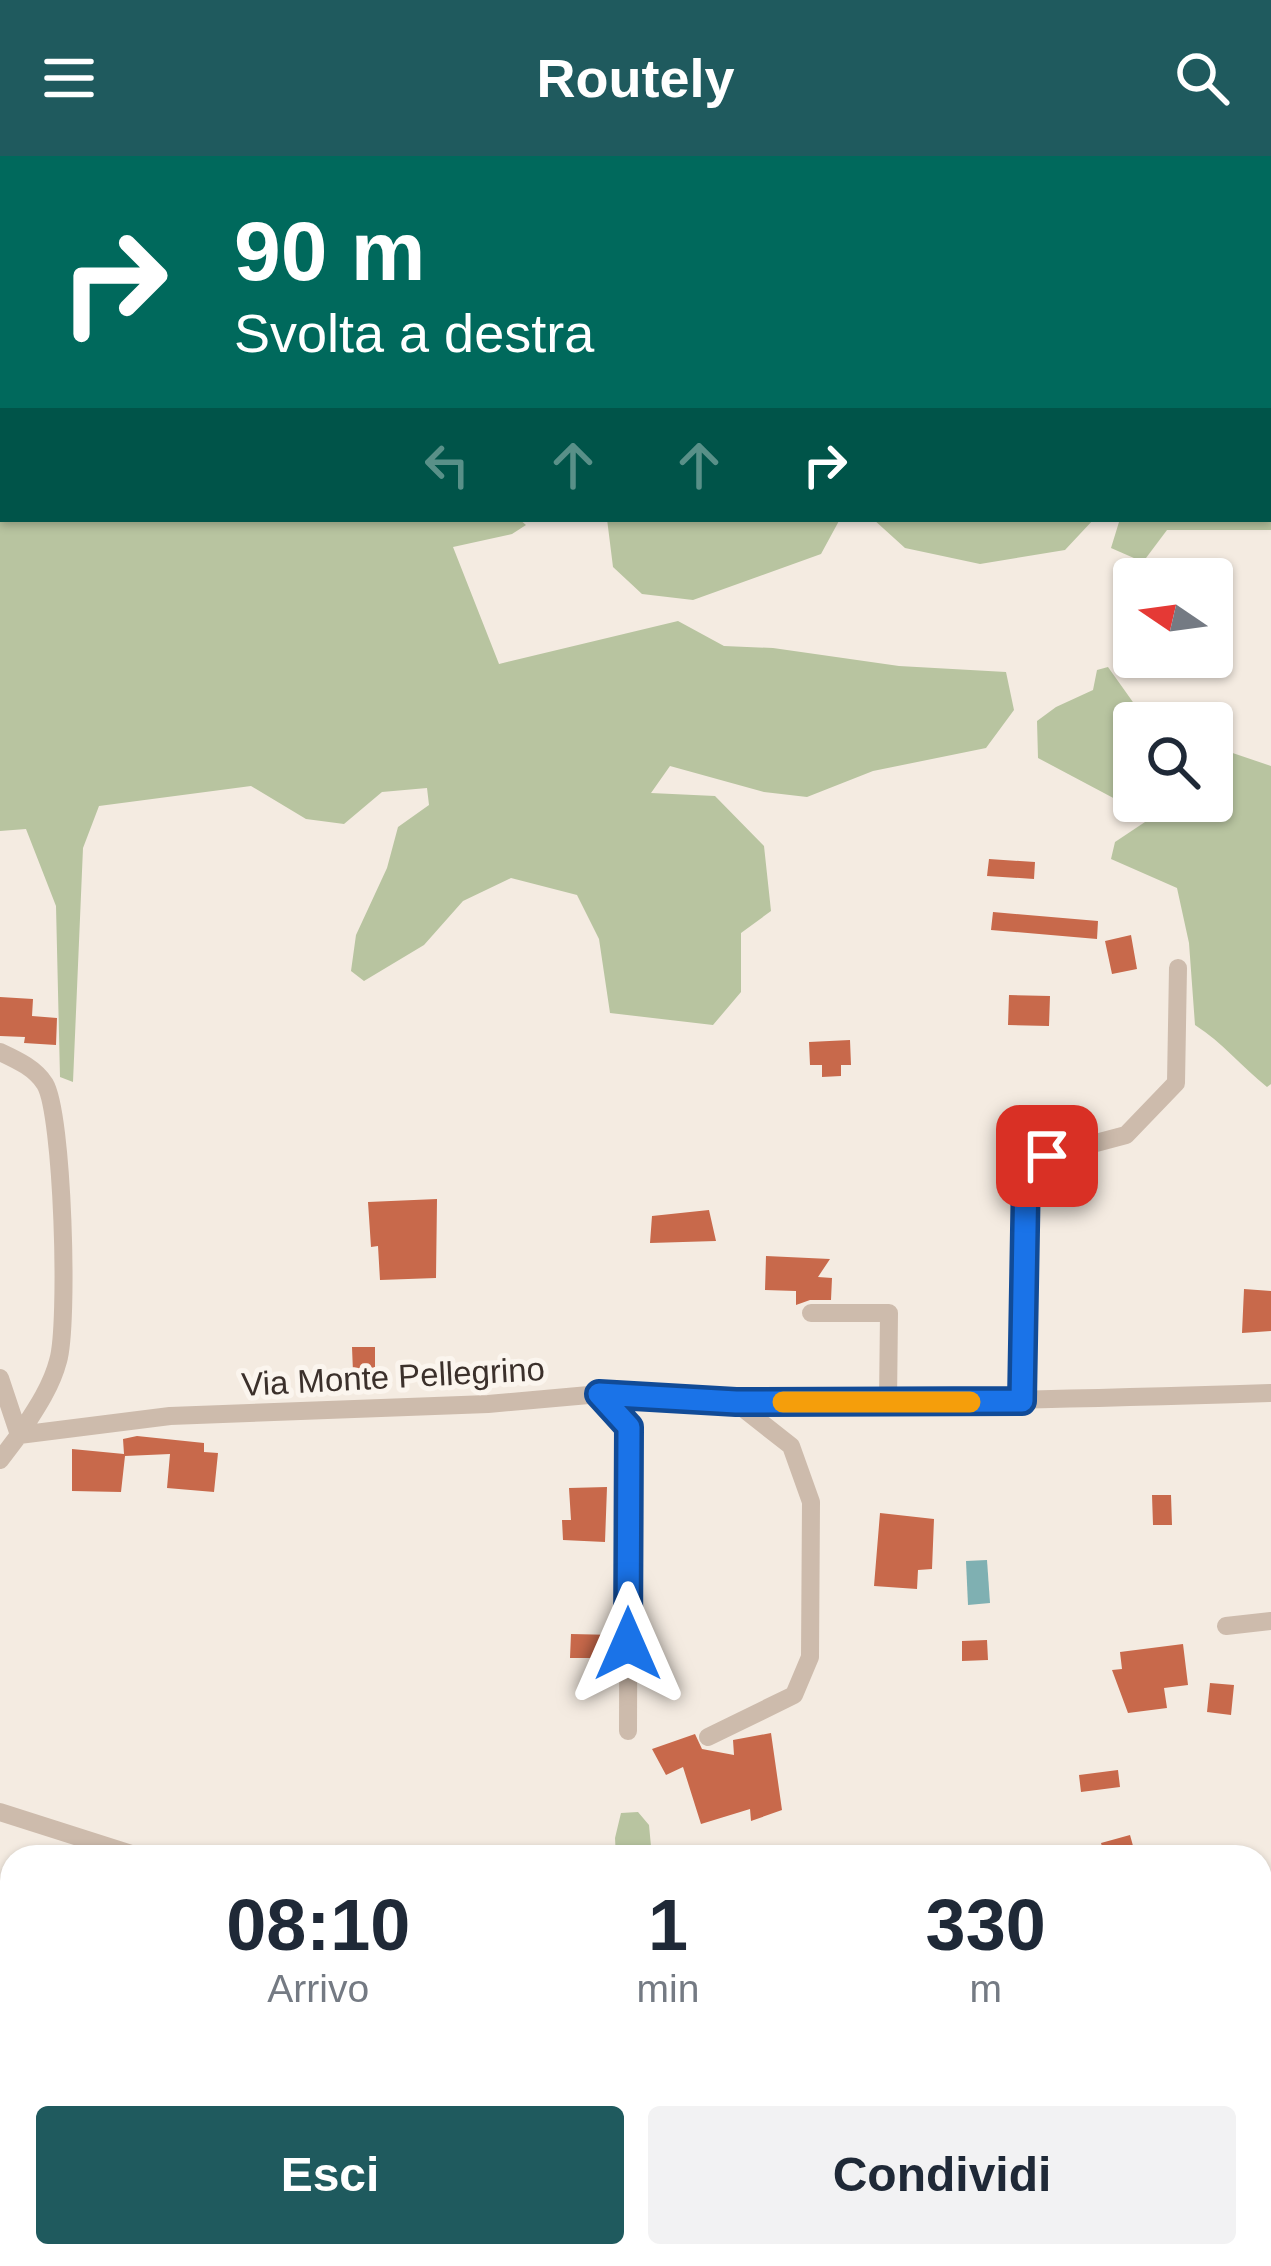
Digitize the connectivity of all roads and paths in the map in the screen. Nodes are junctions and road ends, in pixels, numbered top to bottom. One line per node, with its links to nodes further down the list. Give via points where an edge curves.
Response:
1 (1178, 968): 7 (street, via 1176,1082 1126,1135 1047,1156 1026,1173)
2 (0, 1052): 10 (street, via 44,1083 55,1119 63,1338 49,1386)
3 (811, 1312): 9 (street, via 889,1313)
4 (0, 1378): 10 (street)
5 (1271, 1393): 7 (street, Via Monte Pellegrino)
6 (599, 1394): 8 (street, Via Monte Pellegrino); 10 (street, Via Monte Pellegrino, via 170,1416); 14 (street, via 629,1427)
7 (1022, 1401): 9 (street, Via Monte Pellegrino)
8 (736, 1402): 9 (street, Via Monte Pellegrino); 15 (street, via 791,1446 811,1502 810,1658 794,1695)
9 (888, 1402)
10 (10, 1436): 11 (street)
11 (0, 1460)
12 (1271, 1621): 13 (street)
13 (1226, 1626)
14 (628, 1731)
15 (708, 1737)
16 (0, 1812): 17 (street)
17 (103, 1845)

